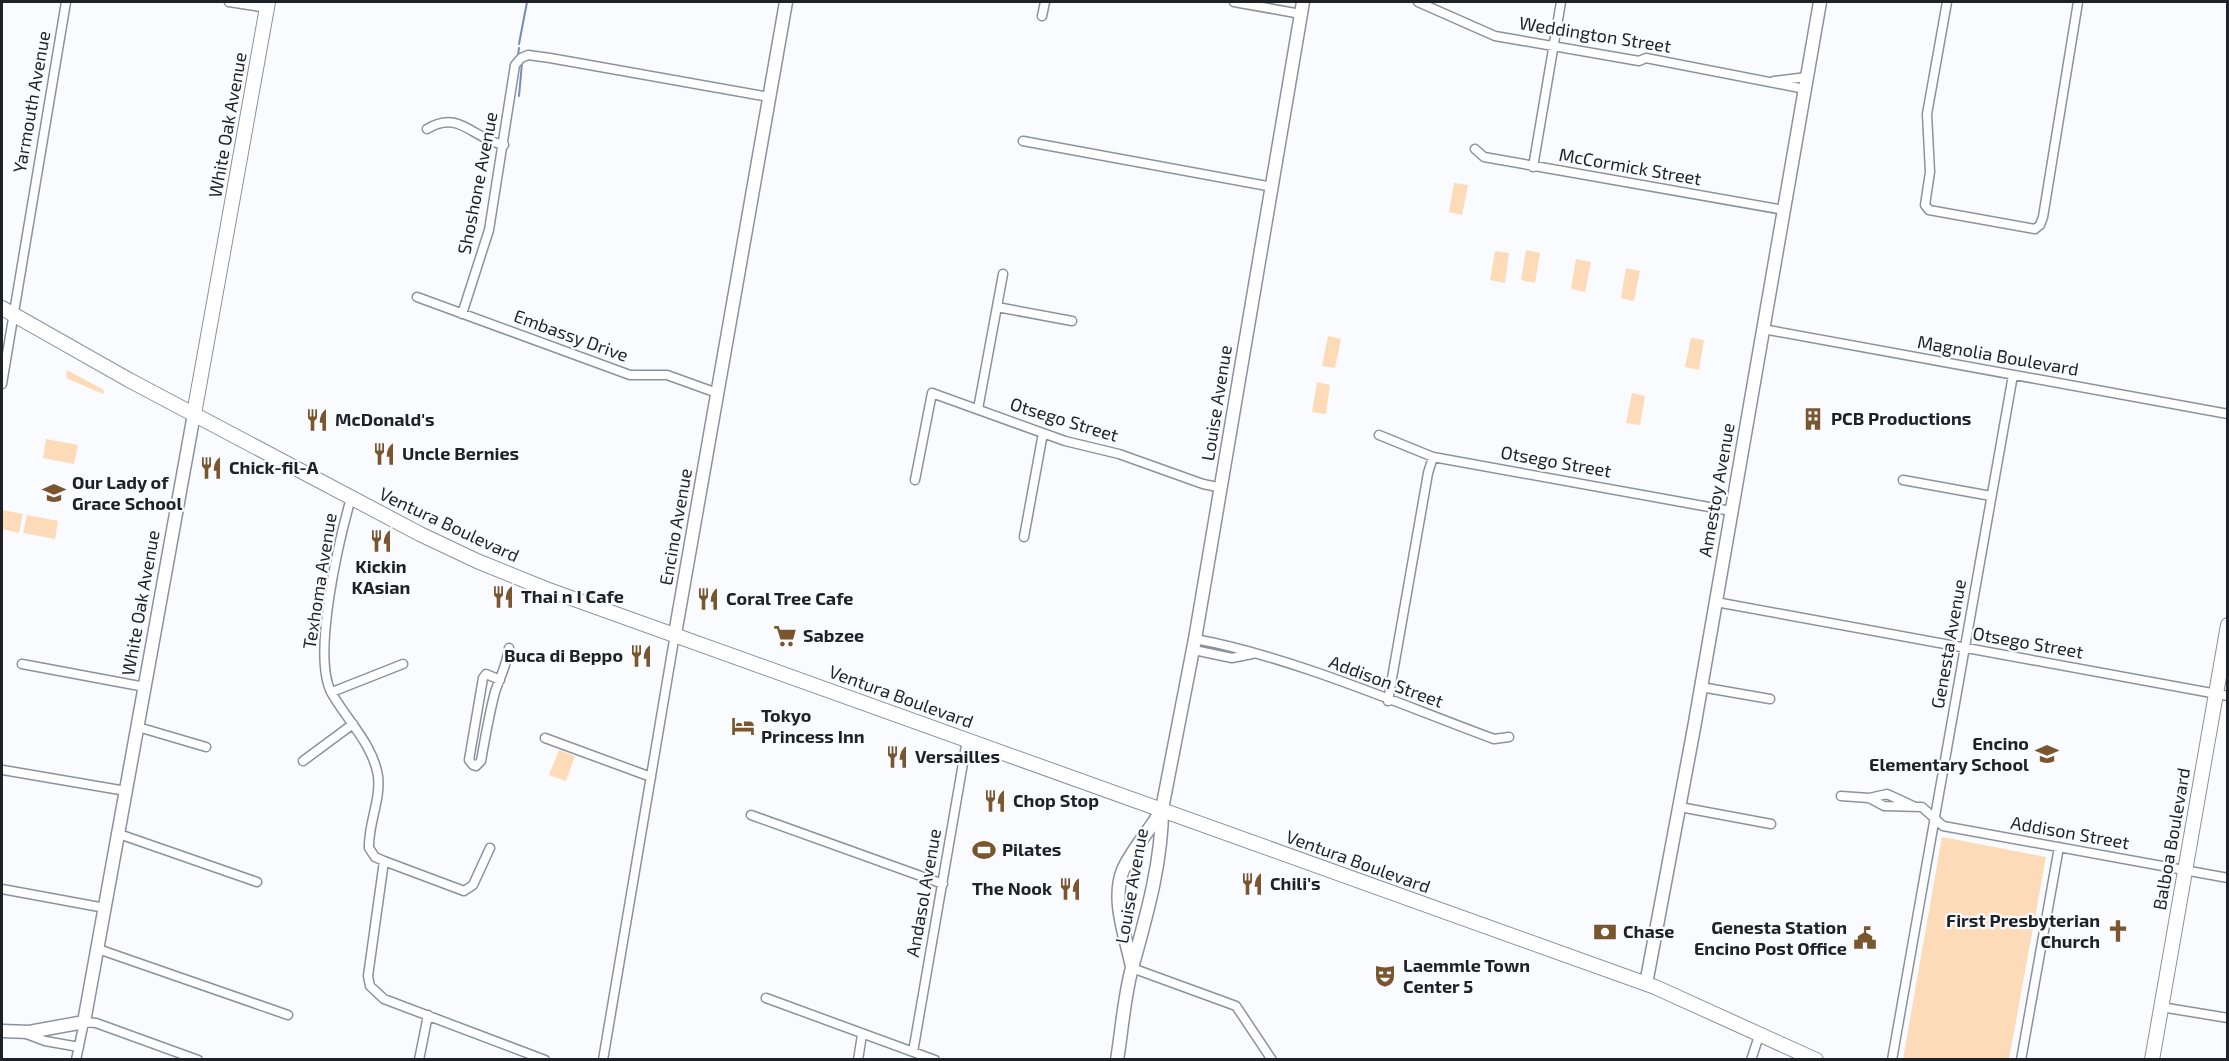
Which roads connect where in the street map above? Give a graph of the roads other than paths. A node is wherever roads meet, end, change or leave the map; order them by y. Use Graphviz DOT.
graph roads {
  1 [pos="66,2"];
  2 [pos="229,2"];
  3 [pos="786,2"];
  4 [pos="1045,2"];
  5 [pos="1234,2"];
  6 [pos="1418,2"];
  7 [pos="1561,2"];
  8 [pos="1820,2"];
  9 [pos="1947,2"];
  10 [pos="2079,2"];
  11 [pos="268,5"];
  12 [pos="1302,8"];
  13 [pos="1042,16"];
  14 [pos="1554,46"];
  15 [pos="1806,83"];
  16 [pos="769,97"];
  17 [pos="427,129"];
  18 [pos="1023,141"];
  19 [pos="504,145"];
  20 [pos="1475,149"];
  21 [pos="1533,166"];
  22 [pos="1273,187"];
  23 [pos="1784,210"];
  24 [pos="1003,274"];
  25 [pos="417,297"];
  26 [pos="997,307"];
  27 [pos="6,311"];
  28 [pos="462,314"];
  29 [pos="1072,321"];
  30 [pos="1763,330"];
  31 [pos="2013,375"];
  32 [pos="2,384"];
  33 [pos="717,393"];
  34 [pos="978,409"];
  35 [pos="194,414"];
  36 [pos="2228,414"];
  37 [pos="1043,434"];
  38 [pos="1379,435"];
  39 [pos="1433,457"];
  40 [pos="915,480"];
  41 [pos="1903,480"];
  42 [pos="1222,488"];
  43 [pos="1991,496"];
  44 [pos="351,498"];
  45 [pos="1731,510"];
  46 [pos="1024,537"];
  47 [pos="1716,602"];
  48 [pos="2228,624"];
  49 [pos="675,634"];
  50 [pos="1195,645"];
  51 [pos="509,648"];
  52 [pos="1964,648"];
  53 [pos="22,664"];
  54 [pos="403,664"];
  55 [pos="500,680"];
  56 [pos="145,687"];
  57 [pos="1701,687"];
  58 [pos="332,692"];
  59 [pos="2222,695"];
  60 [pos="1770,699"];
  61 [pos="1388,700"];
  62 [pos="476,719"];
  63 [pos="488,721"];
  64 [pos="353,724"];
  65 [pos="138,727"];
  66 [pos="1509,737"];
  67 [pos="545,738"];
  68 [pos="967,740"];
  69 [pos="206,747"];
  70 [pos="303,761"];
  71 [pos="3,770"];
  72 [pos="651,777"];
  73 [pos="126,791"];
  74 [pos="1840,796"];
  75 [pos="1680,807"];
  76 [pos="1162,809"];
  77 [pos="752,815"];
  78 [pos="1935,818"];
  79 [pos="1771,824"];
  80 [pos="119,834"];
  81 [pos="2059,847"];
  82 [pos="490,848"];
  83 [pos="384,861"];
  84 [pos="2184,870"];
  85 [pos="2228,878"];
  86 [pos="256,882"];
  87 [pos="943,884"];
  88 [pos="2,889"];
  89 [pos="105,908"];
  90 [pos="98,949"];
  91 [pos="1132,968"];
  92 [pos="1646,984"];
  93 [pos="766,998"];
  94 [pos="2161,1007"];
  95 [pos="288,1015"];
  96 [pos="428,1015"];
  97 [pos="2228,1018"];
  98 [pos="84,1022"];
  99 [pos="2,1031"];
  100 [pos="23,1032"];
  101 [pos="1760,1033"];
  102 [pos="862,1035"];
  103 [pos="79,1047"];
  104 [pos="913,1052"];
  105 [pos="76,1059"];
  106 [pos="198,1059"];
  107 [pos="419,1059"];
  108 [pos="545,1059"];
  109 [pos="603,1059"];
  110 [pos="858,1059"];
  111 [pos="935,1059"];
  112 [pos="1117,1059"];
  113 [pos="1272,1059"];
  114 [pos="1750,1059"];
  115 [pos="1816,1059"];
  116 [pos="1892,1059"];
  117 [pos="2021,1059"];
  118 [pos="2152,1059"];
  1 -- 27 [label="street, Yarmouth Avenue"];
  2 -- 11 [label="street"];
  3 -- 16 [label="street, Encino Avenue"];
  4 -- 13 [label="street"];
  5 -- 12 [label="street"];
  6 -- 14 [label="street, Weddington Street"];
  7 -- 14 [label="street"];
  8 -- 15 [label="street, Amestoy Avenue"];
  9 -- 10 [label="street"];
  11 -- 35 [label="main road, White Oak Avenue"];
  12 -- 22 [label="street, Louise Avenue"];
  14 -- 15 [label="street, Weddington Street"];
  14 -- 21 [label="street"];
  15 -- 23 [label="street, Amestoy Avenue"];
  16 -- 19 [label="street, Shoshone Avenue"];
  16 -- 33 [label="street, Encino Avenue"];
  17 -- 19 [label="street"];
  18 -- 22 [label="street"];
  19 -- 28 [label="street, Shoshone Avenue"];
  20 -- 21 [label="street, McCormick Street"];
  21 -- 23 [label="street, McCormick Street"];
  22 -- 42 [label="street, Louise Avenue"];
  23 -- 30 [label="street, Amestoy Avenue"];
  24 -- 26 [label="street"];
  25 -- 28 [label="street, Embassy Drive"];
  26 -- 29 [label="street"];
  26 -- 34 [label="street"];
  27 -- 32 [label="street, Yarmouth Avenue"];
  27 -- 35 [label="main road, Ventura Boulevard"];
  28 -- 33 [label="street, Embassy Drive"];
  30 -- 31 [label="street, Magnolia Boulevard"];
  30 -- 45 [label="street, Amestoy Avenue"];
  31 -- 36 [label="street, Magnolia Boulevard"];
  31 -- 43 [label="street, Genesta Avenue"];
  33 -- 49 [label="street, Encino Avenue"];
  34 -- 37 [label="street, Otsego Street"];
  34 -- 40 [label="street, Otsego Street"];
  35 -- 44 [label="main road, Ventura Boulevard"];
  35 -- 56 [label="street, White Oak Avenue"];
  37 -- 42 [label="street, Otsego Street"];
  37 -- 46 [label="street"];
  38 -- 39 [label="street, Otsego Street"];
  39 -- 45 [label="street, Otsego Street"];
  39 -- 61 [label="street"];
  41 -- 43 [label="street"];
  42 -- 50 [label="street, Louise Avenue"];
  43 -- 52 [label="street, Genesta Avenue"];
  44 -- 49 [label="main road, Ventura Boulevard"];
  44 -- 58 [label="street, Texhoma Avenue"];
  45 -- 47 [label="street, Amestoy Avenue"];
  47 -- 52 [label="street, Otsego Street"];
  47 -- 57 [label="street, Amestoy Avenue"];
  48 -- 59 [label="main road, Balboa Boulevard"];
  49 -- 68 [label="main road, Ventura Boulevard"];
  49 -- 72 [label="street, Encino Avenue"];
  50 -- 61 [label="street, Addison Street"];
  50 -- 76 [label="street, Louise Avenue"];
  51 -- 55 [label="street"];
  52 -- 59 [label="street, Otsego Street"];
  52 -- 78 [label="street, Genesta Avenue"];
  53 -- 56 [label="street"];
  54 -- 58 [label="street"];
  55 -- 62 [label="street"];
  55 -- 63 [label="street"];
  56 -- 65 [label="street, White Oak Avenue"];
  57 -- 60 [label="street"];
  57 -- 75 [label="street, Amestoy Avenue"];
  58 -- 64 [label="street, Texhoma Avenue"];
  59 -- 84 [label="main road, Balboa Boulevard"];
  61 -- 66 [label="street, Addison Street"];
  62 -- 63 [label="street"];
  62 -- 63 [label="street"];
  64 -- 70 [label="street"];
  64 -- 83 [label="street, Texhoma Avenue"];
  65 -- 69 [label="street"];
  65 -- 73 [label="street, White Oak Avenue"];
  67 -- 72 [label="street"];
  68 -- 76 [label="main road, Ventura Boulevard"];
  68 -- 87 [label="street, Andasol Avenue"];
  71 -- 73 [label="street"];
  72 -- 109 [label="street, Encino Avenue"];
  73 -- 80 [label="street, White Oak Avenue"];
  74 -- 78 [label="street, Addison Street"];
  75 -- 79 [label="street"];
  75 -- 92 [label="street, Amestoy Avenue"];
  76 -- 91 [label="street, Louise Avenue"];
  76 -- 91 [label="street, Louise Avenue"];
  76 -- 92 [label="main road, Ventura Boulevard"];
  77 -- 87 [label="street"];
  78 -- 81 [label="street, Addison Street"];
  78 -- 116 [label="street, Genesta Avenue"];
  80 -- 86 [label="street"];
  80 -- 89 [label="street, White Oak Avenue"];
  81 -- 84 [label="street, Addison Street"];
  81 -- 117 [label="street"];
  82 -- 83 [label="street"];
  83 -- 96 [label="street"];
  84 -- 85 [label="street, Addison Street"];
  84 -- 94 [label="main road, Balboa Boulevard"];
  87 -- 104 [label="street, Andasol Avenue"];
  88 -- 89 [label="street"];
  89 -- 90 [label="street, White Oak Avenue"];
  90 -- 95 [label="street"];
  90 -- 98 [label="street, White Oak Avenue"];
  91 -- 112 [label="street, Louise Avenue"];
  91 -- 113 [label="street"];
  92 -- 101 [label="main road, Ventura Boulevard"];
  93 -- 102 [label="street"];
  94 -- 97 [label="street"];
  94 -- 118 [label="main road, Balboa Boulevard"];
  96 -- 107 [label="street"];
  96 -- 108 [label="street"];
  98 -- 100 [label="street"];
  98 -- 103 [label="street"];
  98 -- 106 [label="street"];
  99 -- 100 [label="street"];
  100 -- 103 [label="street"];
  101 -- 114 [label="street"];
  101 -- 115 [label="main road, Ventura Boulevard"];
  102 -- 104 [label="street"];
  102 -- 110 [label="street"];
  103 -- 105 [label="street"];
  104 -- 111 [label="street"];
}
